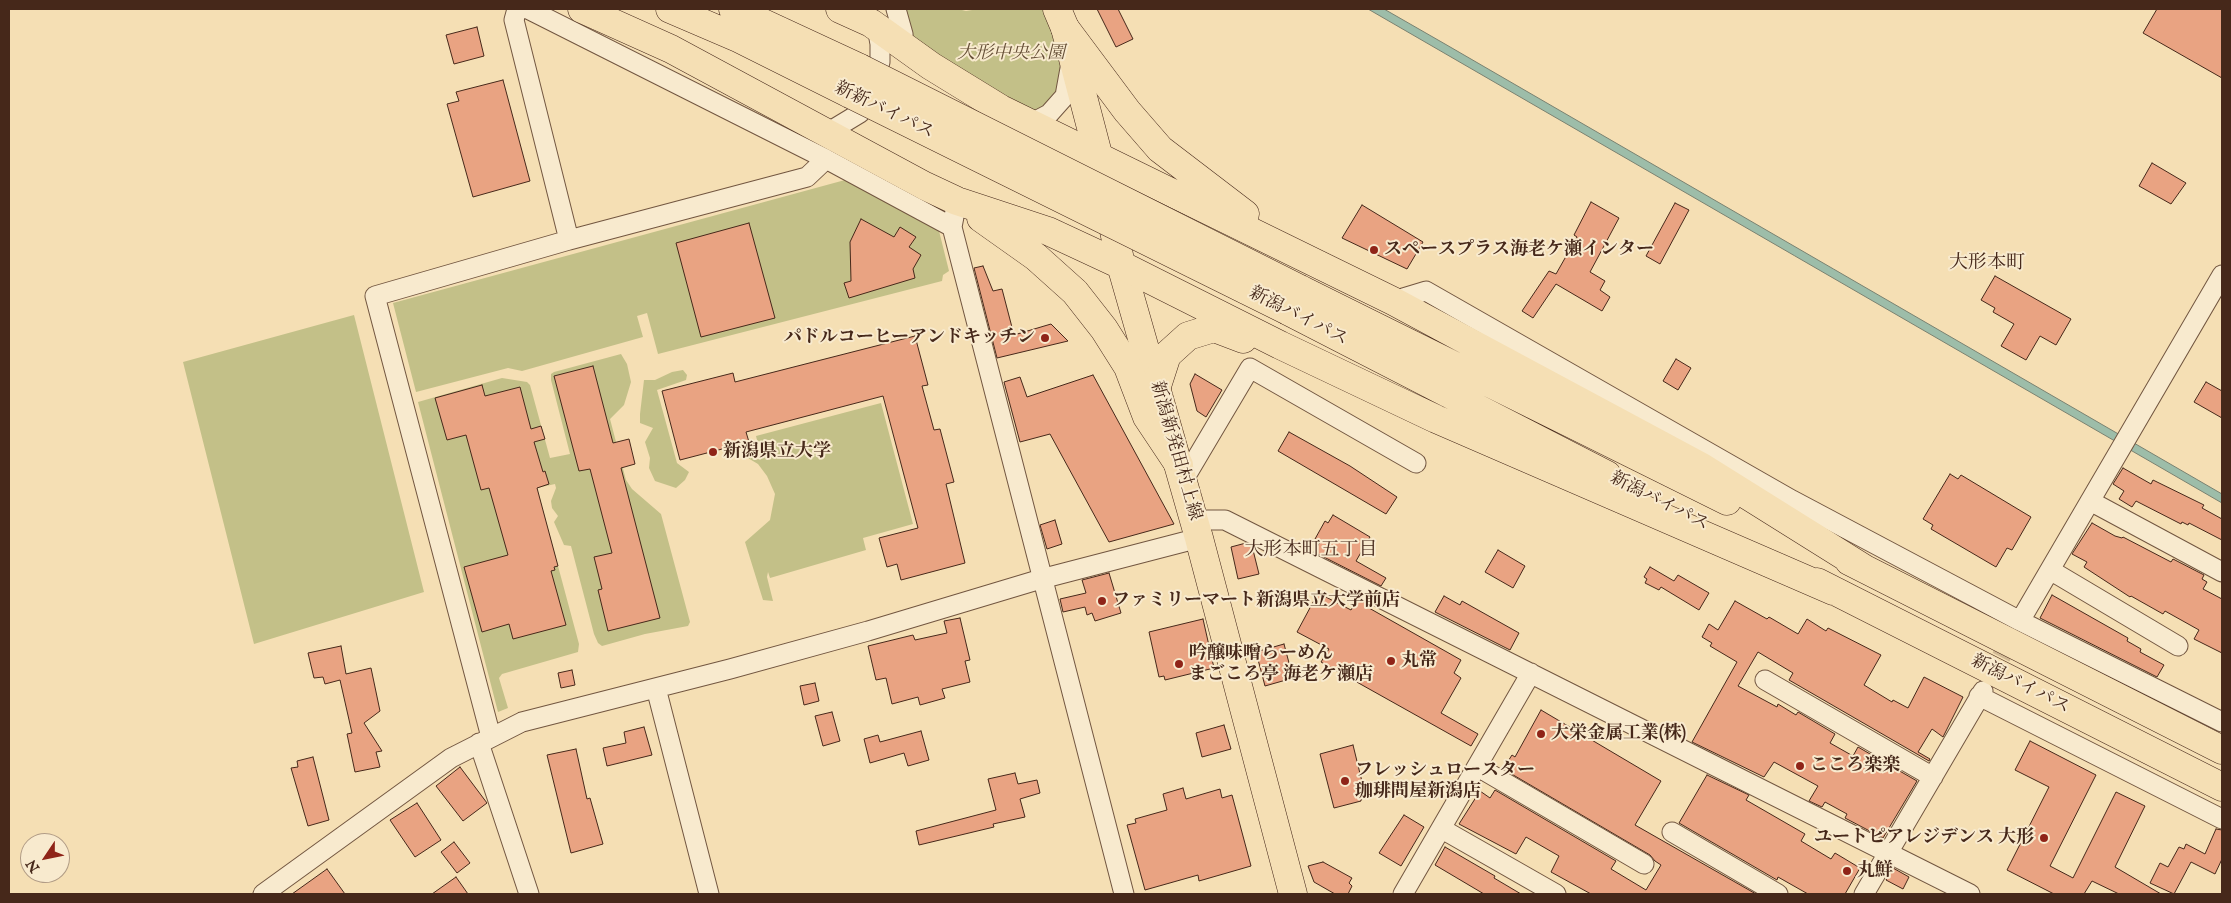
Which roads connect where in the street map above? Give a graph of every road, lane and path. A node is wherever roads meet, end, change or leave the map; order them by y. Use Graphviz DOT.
graph roads {
  1 [pos="517,9"];
  2 [pos="528,9"];
  3 [pos="582,9"];
  4 [pos="670,9"];
  5 [pos="733,9"];
  6 [pos="840,9"];
  7 [pos="1061,18"];
  8 [pos="890,25"];
  9 [pos="1072,55"];
  10 [pos="1030,124"];
  11 [pos="826,146"];
  12 [pos="1099,158"];
  13 [pos="1099,188"];
  14 [pos="955,214"];
  15 [pos="1096,215"];
  16 [pos="569,240"];
  17 [pos="1300,254"];
  18 [pos="1121,264"];
  19 [pos="2222,275"];
  20 [pos="1294,300"];
  21 [pos="1393,301"];
  22 [pos="1157,386"];
  23 [pos="1399,402"];
  24 [pos="1416,463"];
  25 [pos="1181,473"];
  26 [pos="2090,501"];
  27 [pos="1197,529"];
  28 [pos="1865,569"];
  29 [pos="2050,570"];
  30 [pos="2222,572"];
  31 [pos="1042,579"];
  32 [pos="1833,590"];
  33 [pos="2020,621"];
  34 [pos="2178,646"];
  35 [pos="1531,673"];
  36 [pos="1765,680"];
  37 [pos="656,688"];
  38 [pos="2222,722"];
  39 [pos="485,740"];
  40 [pos="2222,750"];
  41 [pos="1478,767"];
  42 [pos="1932,777"];
  43 [pos="2222,788"];
  44 [pos="2222,819"];
  45 [pos="1442,828"];
  46 [pos="1672,832"];
  47 [pos="1888,853"];
  48 [pos="1644,864"];
  49 [pos="263,894"];
  50 [pos="529,894"];
  51 [pos="709,894"];
  52 [pos="1124,894"];
  53 [pos="1292,894"];
  54 [pos="1403,894"];
  55 [pos="1556,894"];
  56 [pos="1778,894"];
  57 [pos="1864,894"];
  58 [pos="1970,894"];
  1 -- 16 [label="street"];
  2 -- 11 [label="street"];
  3 -- 11 [label="main road"];
  4 -- 15 [label="main road, 新新バイパス, bridge"];
  5 -- 13 [label="main road, 新新バイパス, bridge"];
  6 -- 8 [label="main road"];
  7 -- 9 [label="main road, 新潟新発田村上線"];
  7 -- 17 [label="main road"];
  8 -- 10 [label="main road"];
  8 -- 11 [label="street"];
  9 -- 10 [label="street"];
  9 -- 12 [label="main road, 新潟新発田村上線"];
  10 -- 12 [label="main road"];
  11 -- 14 [label="main road"];
  11 -- 16 [label="street"];
  12 -- 17 [label="main road"];
  12 -- 18 [label="main road, 新潟新発田村上線"];
  13 -- 20 [label="main road, 新潟バイパス, bridge"];
  14 -- 18 [label="main road"];
  14 -- 25 [label="main road"];
  14 -- 31 [label="street"];
  15 -- 20 [label="main road, 新潟バイパス, bridge"];
  16 -- 39 [label="street"];
  17 -- 21 [label="main road"];
  18 -- 22 [label="main road, 新潟新発田村上線"];
  18 -- 23 [label="main road"];
  19 -- 26 [label="street"];
  20 -- 28 [label="main road, 新潟バイパス"];
  20 -- 32 [label="main road, 新潟バイパス"];
  21 -- 28 [label="main road"];
  21 -- 33 [label="street"];
  22 -- 23 [label="main road"];
  22 -- 25 [label="main road, 新潟新発田村上線"];
  23 -- 32 [label="main road"];
  24 -- 25 [label="street"];
  25 -- 27 [label="main road, 新潟新発田村上線"];
  26 -- 29 [label="street"];
  26 -- 30 [label="street"];
  27 -- 31 [label="street"];
  27 -- 35 [label="street"];
  27 -- 53 [label="main road, 新潟新発田村上線"];
  28 -- 40 [label="main road, 新潟バイパス"];
  29 -- 33 [label="street"];
  29 -- 34 [label="street"];
  31 -- 37 [label="street"];
  31 -- 52 [label="street"];
  32 -- 43 [label="main road, 新潟バイパス"];
  33 -- 38 [label="street"];
  35 -- 41 [label="street"];
  35 -- 47 [label="street"];
  36 -- 42 [label="street"];
  37 -- 39 [label="street"];
  37 -- 51 [label="street"];
  39 -- 49 [label="street"];
  39 -- 50 [label="street"];
  41 -- 45 [label="street"];
  41 -- 48 [label="street"];
  42 -- 44 [label="street"];
  42 -- 47 [label="street"];
  45 -- 54 [label="street"];
  45 -- 55 [label="street"];
  46 -- 56 [label="street"];
  47 -- 57 [label="street"];
  47 -- 58 [label="street"];
}
